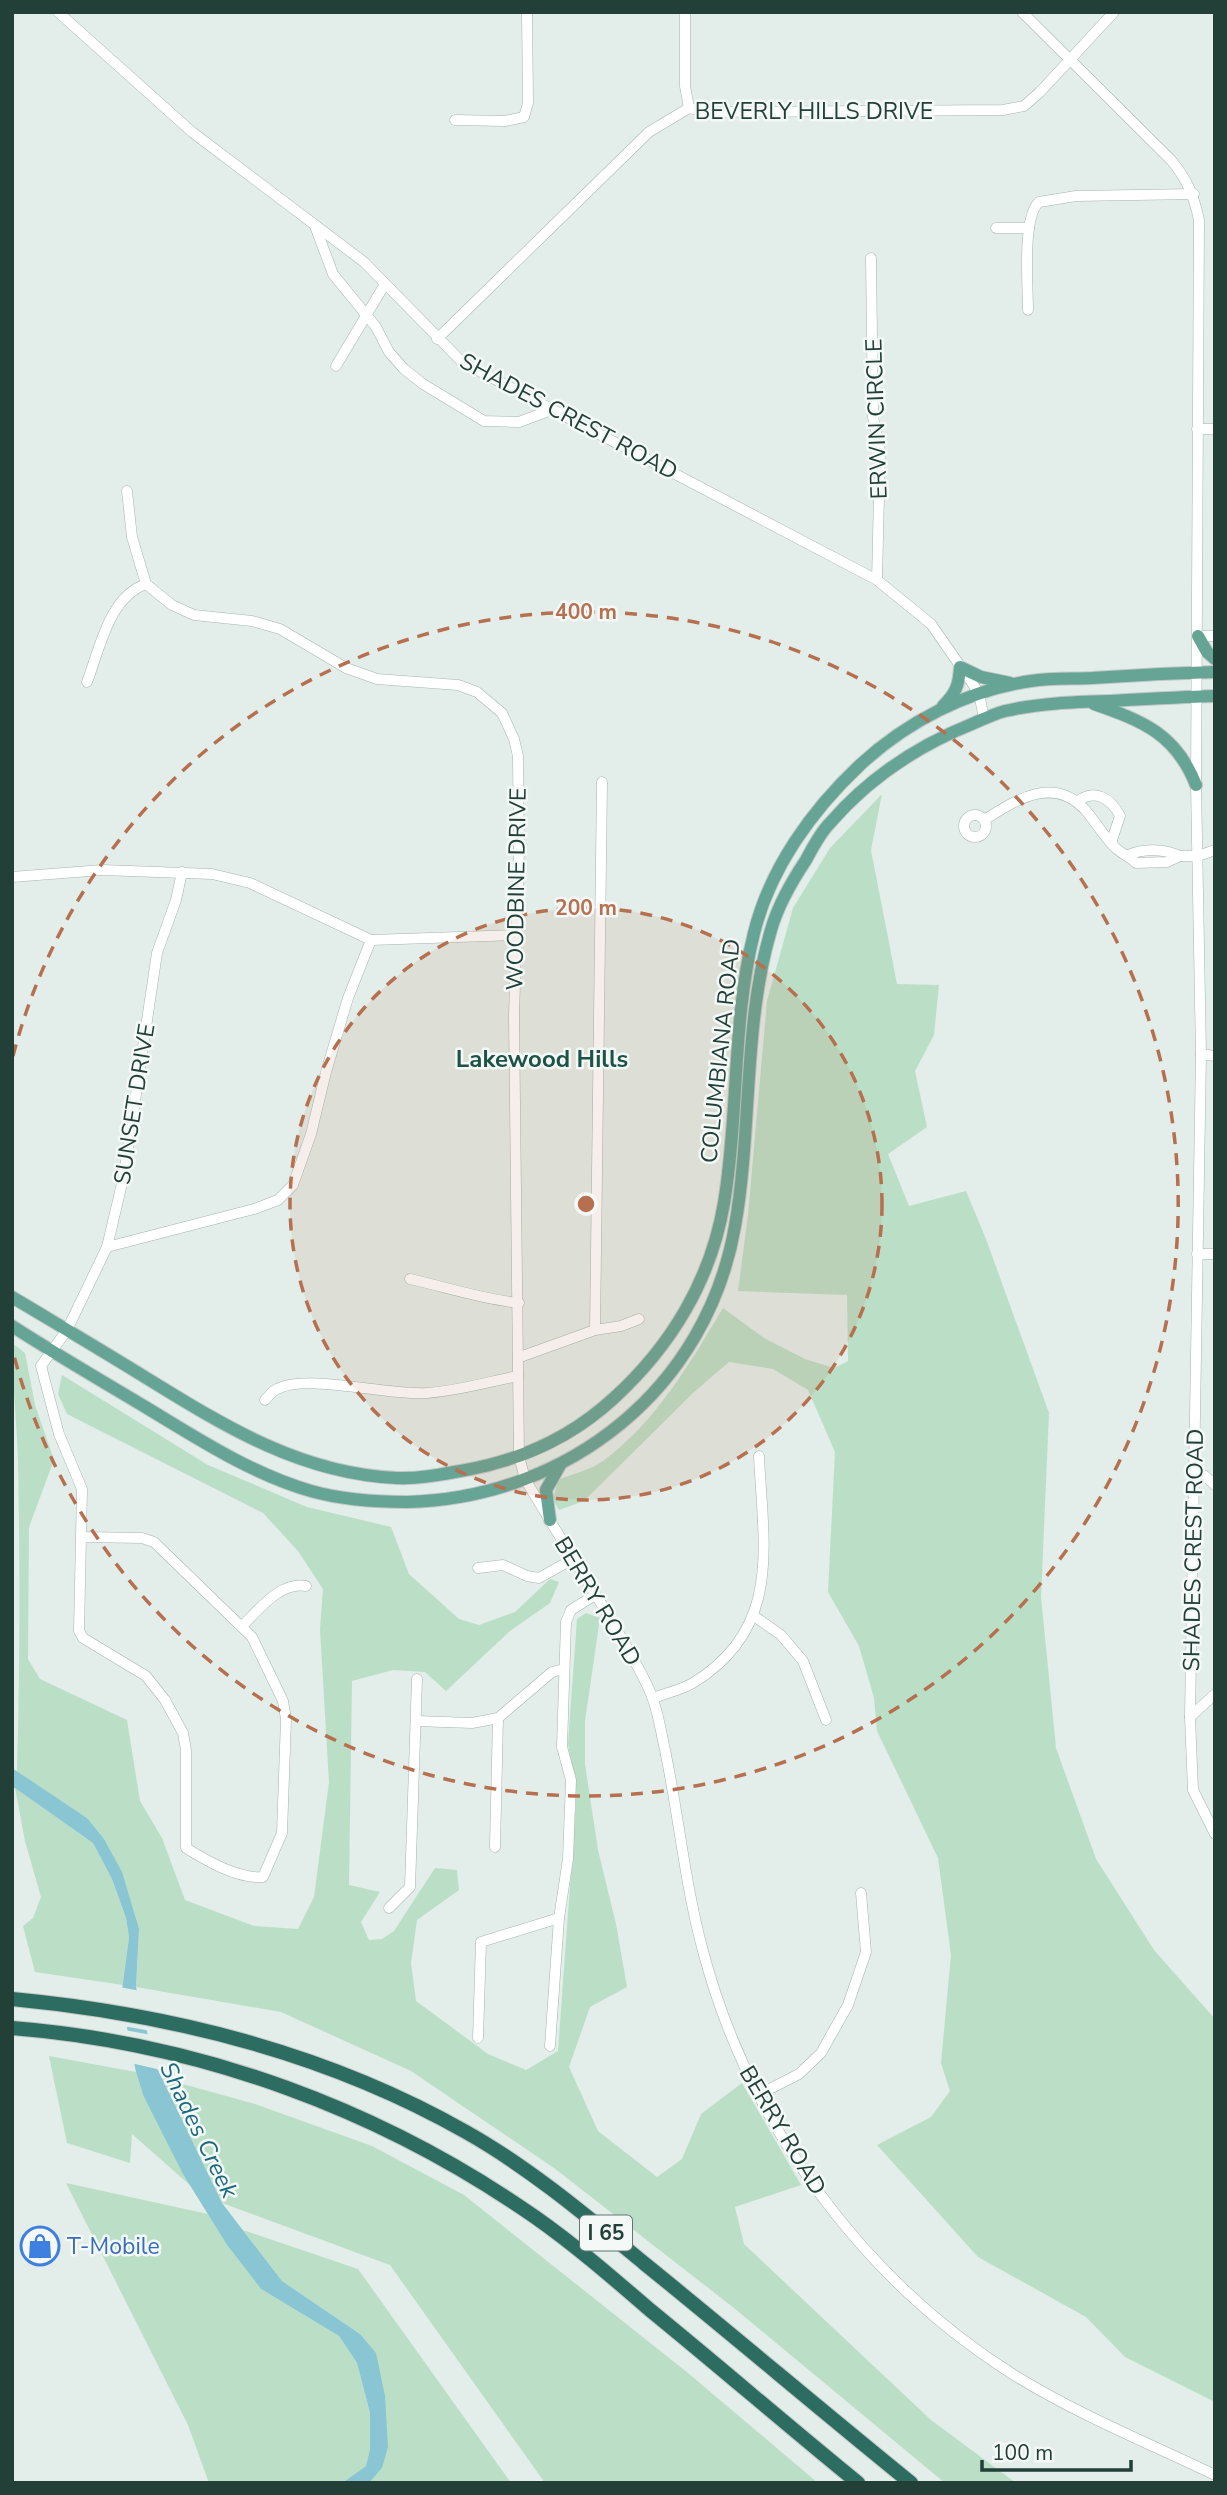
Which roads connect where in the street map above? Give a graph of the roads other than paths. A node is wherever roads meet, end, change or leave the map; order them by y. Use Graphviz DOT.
graph roads {
  1 [pos="58,12"];
  2 [pos="527,12"];
  3 [pos="685,12"];
  4 [pos="1022,12"];
  5 [pos="1114,12"];
  6 [pos="1069,59"];
  7 [pos="690,108"];
  8 [pos="455,120"];
  9 [pos="1194,194"];
  10 [pos="315,225"];
  11 [pos="996,228"];
  12 [pos="1029,228"];
  13 [pos="871,258"];
  14 [pos="385,284"];
  15 [pos="1028,310"];
  16 [pos="366,315"];
  17 [pos="437,339"];
  18 [pos="336,366"];
  19 [pos="551,410"];
  20 [pos="1197,429"];
  21 [pos="1215,429"];
  22 [pos="127,491"];
  23 [pos="877,580"];
  24 [pos="146,584"];
  25 [pos="1198,636"];
  26 [pos="1215,636"];
  27 [pos="1215,659"];
  28 [pos="960,667"];
  29 [pos="1215,672"];
  30 [pos="1196,673"];
  31 [pos="87,682"];
  32 [pos="1017,684"];
  33 [pos="979,693"];
  34 [pos="1196,696"];
  35 [pos="1215,696"];
  36 [pos="1087,701"];
  37 [pos="939,709"];
  38 [pos="984,719"];
  39 [pos="602,782"];
  40 [pos="1196,785"];
  41 [pos="1077,802"];
  42 [pos="984,820"];
  43 [pos="1111,842"];
  44 [pos="1215,850"];
  45 [pos="1198,856"];
  46 [pos="183,872"];
  47 [pos="12,877"];
  48 [pos="516,936"];
  49 [pos="371,940"];
  50 [pos="1201,1054"];
  51 [pos="1215,1056"];
  52 [pos="724,1201"];
  53 [pos="738,1202"];
  54 [pos="107,1247"];
  55 [pos="1197,1254"];
  56 [pos="1215,1254"];
  57 [pos="410,1279"];
  58 [pos="12,1297"];
  59 [pos="519,1303"];
  60 [pos="639,1320"];
  61 [pos="12,1326"];
  62 [pos="67,1330"];
  63 [pos="595,1330"];
  64 [pos="52,1351"];
  65 [pos="520,1357"];
  66 [pos="518,1376"];
  67 [pos="265,1400"];
  68 [pos="519,1456"];
  69 [pos="759,1456"];
  70 [pos="560,1464"];
  71 [pos="1194,1472"];
  72 [pos="525,1479"];
  73 [pos="1215,1485"];
  74 [pos="550,1520"];
  75 [pos="83,1537"];
  76 [pos="573,1559"];
  77 [pos="478,1568"];
  78 [pos="306,1586"];
  79 [pos="595,1595"];
  80 [pos="754,1616"];
  81 [pos="242,1626"];
  82 [pos="564,1669"];
  83 [pos="417,1679"];
  84 [pos="1215,1694"];
  85 [pos="653,1698"];
  86 [pos="1189,1717"];
  87 [pos="498,1718"];
  88 [pos="826,1720"];
  89 [pos="416,1721"];
  90 [pos="1215,1834"];
  91 [pos="495,1847"];
  92 [pos="861,1893"];
  93 [pos="389,1908"];
  94 [pos="559,1918"];
  95 [pos="12,1992"];
  96 [pos="12,2000"];
  97 [pos="35,2002"];
  98 [pos="17,2029"];
  99 [pos="478,2038"];
  100 [pos="550,2046"];
  101 [pos="758,2095"];
  102 [pos="1215,2475"];
  103 [pos="858,2483"];
  104 [pos="911,2483"];
  1 -- 10 [label="street, SHADES CREST ROAD"];
  2 -- 8 [label="street"];
  3 -- 7 [label="street"];
  4 -- 6 [label="street"];
  5 -- 6 [label="street, BEVERLY HILLS DRIVE"];
  6 -- 7 [label="street, BEVERLY HILLS DRIVE"];
  6 -- 9 [label="street"];
  7 -- 17 [label="street, BEVERLY HILLS DRIVE"];
  9 -- 12 [label="street"];
  9 -- 20 [label="street, SHADES CREST ROAD"];
  10 -- 14 [label="street, SHADES CREST ROAD"];
  10 -- 16 [label="street"];
  11 -- 12 [label="street"];
  12 -- 15 [label="street"];
  13 -- 23 [label="street, ERWIN CIRCLE"];
  14 -- 16 [label="street"];
  14 -- 17 [label="street, SHADES CREST ROAD"];
  16 -- 18 [label="street"];
  16 -- 19 [label="street"];
  17 -- 19 [label="street, SHADES CREST ROAD"];
  19 -- 23 [label="street, SHADES CREST ROAD"];
  20 -- 21 [label="street"];
  20 -- 25 [label="street, SHADES CREST ROAD"];
  22 -- 24 [label="street"];
  23 -- 28 [label="street, SHADES CREST ROAD"];
  24 -- 31 [label="street"];
  24 -- 48 [label="street, WOODBINE DRIVE"];
  25 -- 26 [label="street"];
  25 -- 27 [label="main road"];
  25 -- 30 [label="street, SHADES CREST ROAD"];
  28 -- 32 [label="main road"];
  28 -- 33 [label="street, SHADES CREST ROAD"];
  28 -- 37 [label="main road"];
  29 -- 30 [label="main road, COLUMBIANA ROAD"];
  30 -- 32 [label="main road, COLUMBIANA ROAD"];
  30 -- 34 [label="street, SHADES CREST ROAD"];
  32 -- 33 [label="main road, COLUMBIANA ROAD"];
  33 -- 37 [label="main road, COLUMBIANA ROAD"];
  33 -- 38 [label="street, SHADES CREST ROAD"];
  34 -- 35 [label="main road, COLUMBIANA ROAD"];
  34 -- 36 [label="main road, COLUMBIANA ROAD"];
  34 -- 40 [label="street, SHADES CREST ROAD"];
  36 -- 38 [label="main road, COLUMBIANA ROAD"];
  36 -- 40 [label="main road"];
  37 -- 52 [label="main road, COLUMBIANA ROAD"];
  38 -- 53 [label="main road, COLUMBIANA ROAD"];
  39 -- 63 [label="street"];
  40 -- 45 [label="street, SHADES CREST ROAD"];
  41 -- 42 [label="street"];
  41 -- 43 [label="street"];
  41 -- 43 [label="street"];
  43 -- 45 [label="street"];
  44 -- 45 [label="street"];
  45 -- 50 [label="street, SHADES CREST ROAD"];
  46 -- 47 [label="street"];
  46 -- 49 [label="street"];
  46 -- 54 [label="street, SUNSET DRIVE"];
  48 -- 49 [label="street"];
  48 -- 59 [label="street, WOODBINE DRIVE"];
  49 -- 54 [label="street"];
  50 -- 51 [label="street"];
  50 -- 55 [label="street, SHADES CREST ROAD"];
  52 -- 53 [label="main road"];
  52 -- 68 [label="main road, COLUMBIANA ROAD"];
  53 -- 70 [label="main road, COLUMBIANA ROAD"];
  54 -- 62 [label="street, SUNSET DRIVE"];
  55 -- 56 [label="street"];
  55 -- 71 [label="street, SHADES CREST ROAD"];
  57 -- 59 [label="street"];
  58 -- 62 [label="main road, COLUMBIANA ROAD"];
  59 -- 65 [label="street, WOODBINE DRIVE"];
  60 -- 63 [label="street"];
  61 -- 64 [label="main road, COLUMBIANA ROAD"];
  62 -- 64 [label="street, SUNSET DRIVE"];
  62 -- 68 [label="main road, COLUMBIANA ROAD"];
  63 -- 65 [label="street"];
  64 -- 72 [label="main road, COLUMBIANA ROAD"];
  64 -- 75 [label="street"];
  65 -- 66 [label="street, WOODBINE DRIVE"];
  66 -- 67 [label="street"];
  66 -- 68 [label="street, WOODBINE DRIVE"];
  68 -- 72 [label="street, BERRY ROAD"];
  69 -- 80 [label="street"];
  70 -- 72 [label="main road, COLUMBIANA ROAD"];
  70 -- 74 [label="main road"];
  71 -- 73 [label="street"];
  71 -- 86 [label="street, SHADES CREST ROAD"];
  72 -- 74 [label="street, BERRY ROAD"];
  74 -- 76 [label="street, BERRY ROAD"];
  75 -- 81 [label="street"];
  75 -- 81 [label="street"];
  76 -- 77 [label="street"];
  76 -- 79 [label="street, BERRY ROAD"];
  78 -- 81 [label="street"];
  79 -- 82 [label="street"];
  79 -- 85 [label="street, BERRY ROAD"];
  80 -- 85 [label="street"];
  80 -- 88 [label="street"];
  82 -- 87 [label="street"];
  82 -- 94 [label="street"];
  83 -- 89 [label="street"];
  84 -- 86 [label="street"];
  85 -- 101 [label="street, BERRY ROAD"];
  86 -- 90 [label="street, SHADES CREST ROAD"];
  87 -- 89 [label="street"];
  87 -- 91 [label="street"];
  89 -- 93 [label="street"];
  92 -- 101 [label="street"];
  94 -- 99 [label="street"];
  94 -- 100 [label="street"];
  95 -- 97 [label="highway"];
  96 -- 97 [label="highway, I 65"];
  97 -- 104 [label="highway, I 65"];
  98 -- 103 [label="highway, I 65"];
  101 -- 102 [label="street, BERRY ROAD"];
}
